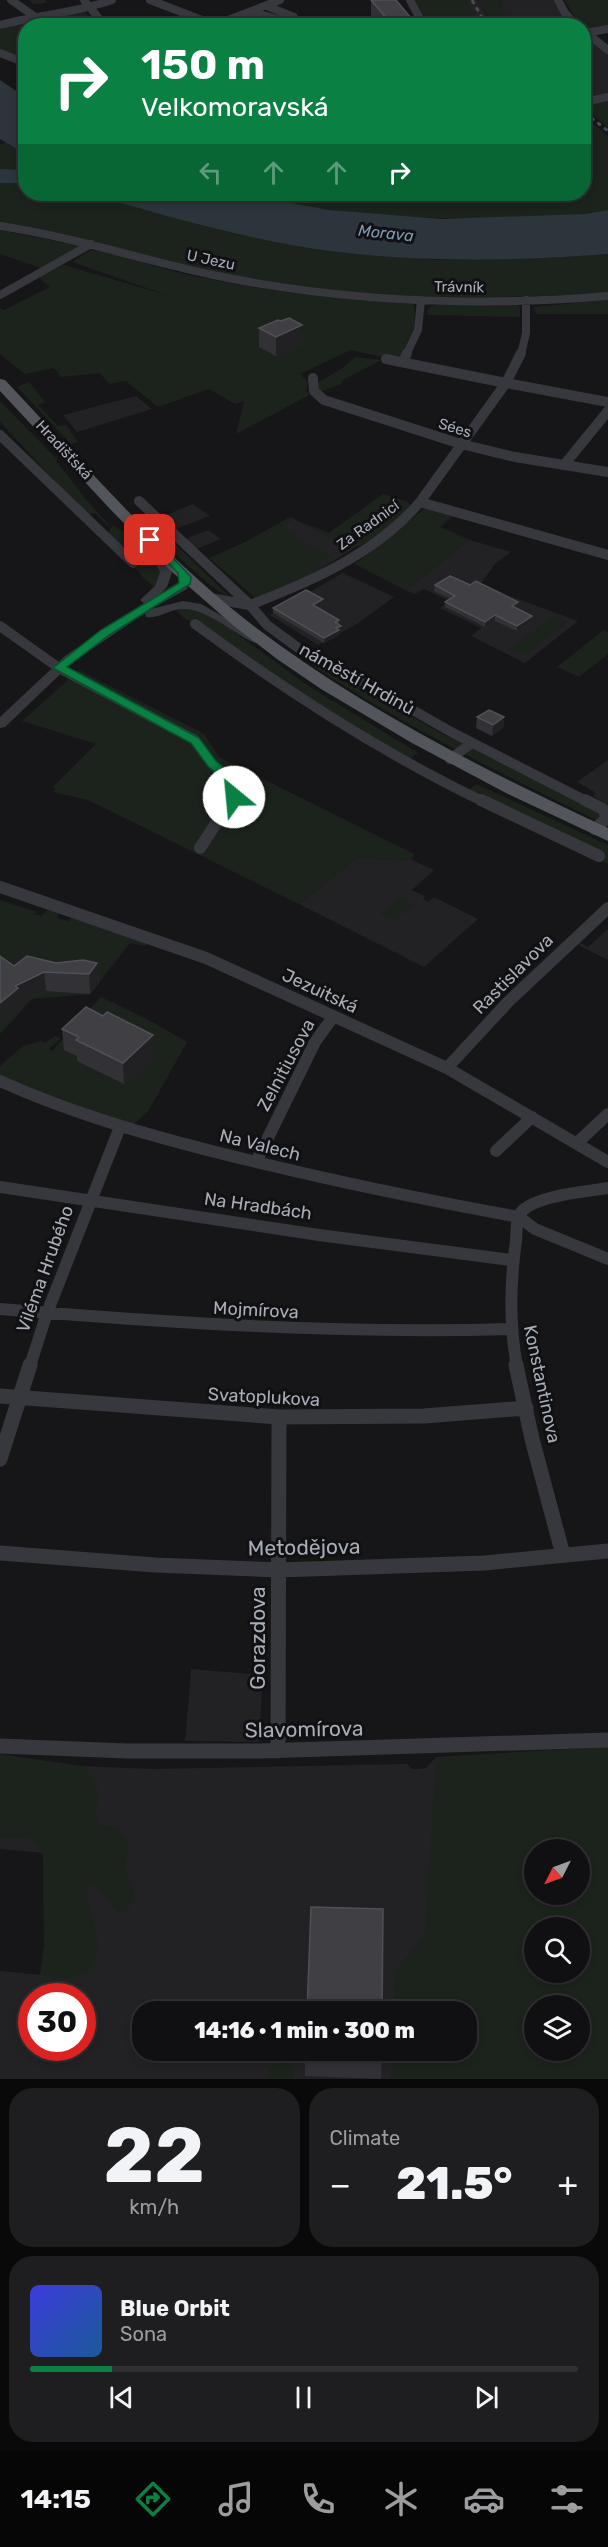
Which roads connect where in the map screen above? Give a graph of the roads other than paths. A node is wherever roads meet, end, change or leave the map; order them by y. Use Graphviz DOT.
graph roads {
  1 [pos="11,0"];
  2 [pos="84,0"];
  3 [pos="112,0"];
  4 [pos="150,0"];
  5 [pos="280,0"];
  6 [pos="410,0"];
  7 [pos="558,0"];
  8 [pos="267,6"];
  9 [pos="90,8"];
  10 [pos="252,12"];
  11 [pos="34,16"];
  12 [pos="27,18"];
  13 [pos="98,18"];
  14 [pos="197,18"];
  15 [pos="235,18"];
  16 [pos="274,18"];
  17 [pos="290,18"];
  18 [pos="420,18"];
  19 [pos="570,18"];
  20 [pos="18,21"];
  21 [pos="0,26"];
  22 [pos="608,29"];
  23 [pos="591,31"];
  24 [pos="591,37"];
  25 [pos="608,50"];
  26 [pos="0,53"];
  27 [pos="18,60"];
  28 [pos="608,97"];
  29 [pos="591,101"];
  30 [pos="0,226"];
  31 [pos="91,244"];
  32 [pos="0,295"];
  33 [pos="608,296"];
  34 [pos="421,300"];
  35 [pos="526,300"];
  36 [pos="386,359"];
  37 [pos="403,363"];
  38 [pos="313,378"];
  39 [pos="0,382"];
  40 [pos="506,383"];
  41 [pos="608,402"];
  42 [pos="608,411"];
  43 [pos="0,435"];
  44 [pos="461,444"];
  45 [pos="564,465"];
  46 [pos="608,472"];
  47 [pos="139,501"];
  48 [pos="420,502"];
  49 [pos="149,512"];
  50 [pos="132,522"];
  51 [pos="608,555"];
  52 [pos="133,563"];
  53 [pos="182,572"];
  54 [pos="176,591"];
  55 [pos="210,598"];
  56 [pos="250,605"];
  57 [pos="195,624"];
  58 [pos="0,626"];
  59 [pos="105,633"];
  60 [pos="257,636"];
  61 [pos="81,650"];
  62 [pos="59,668"];
  63 [pos="0,724"];
  64 [pos="472,743"];
  65 [pos="450,759"];
  66 [pos="601,832"];
  67 [pos="200,849"];
  68 [pos="599,856"];
  69 [pos="0,887"];
  70 [pos="608,908"];
  71 [pos="333,1017"];
  72 [pos="447,1068"];
  73 [pos="0,1081"];
  74 [pos="608,1114"];
  75 [pos="532,1117"];
  76 [pos="120,1127"];
  77 [pos="577,1143"];
  78 [pos="496,1151"];
  79 [pos="256,1162"];
  80 [pos="608,1162"];
  81 [pos="0,1187"];
  82 [pos="608,1188"];
  83 [pos="90,1200"];
  84 [pos="519,1217"];
  85 [pos="608,1259"];
  86 [pos="511,1260"];
  87 [pos="0,1309"];
  88 [pos="47,1313"];
  89 [pos="511,1329"];
  90 [pos="0,1396"];
  91 [pos="19,1398"];
  92 [pos="526,1408"];
  93 [pos="279,1417"];
  94 [pos="0,1459"];
  95 [pos="608,1551"];
  96 [pos="0,1553"];
  97 [pos="563,1555"];
  98 [pos="279,1570"];
  99 [pos="608,1740"];
  100 [pos="0,1746"];
  101 [pos="278,1750"];
  1 -- 11 [label="street"];
  2 -- 9 [label="street"];
  3 -- 9 [label="street"];
  4 -- 14 [label="street"];
  5 -- 8 [label="street"];
  6 -- 18 [label="street"];
  7 -- 19 [label="street"];
  8 -- 10 [label="street"];
  8 -- 17 [label="street"];
  9 -- 11 [label="street"];
  9 -- 13 [label="street"];
  10 -- 15 [label="street"];
  10 -- 16 [label="street"];
  11 -- 12 [label="street"];
  20 -- 21 [label="street"];
  22 -- 23 [label="street"];
  24 -- 25 [label="street"];
  26 -- 27 [label="street"];
  28 -- 29 [label="street"];
  30 -- 31 [label="street, U Jezu"];
  31 -- 32 [label="street"];
  31 -- 34 [label="street, U Jezu"];
  33 -- 35 [label="street, Trávník"];
  34 -- 35 [label="street, Trávník"];
  34 -- 37 [label="street, Trávník"];
  35 -- 40 [label="street"];
  36 -- 37 [label="street"];
  37 -- 40 [label="street"];
  38 -- 44 [label="street, Sées"];
  39 -- 50 [label="main road, Hradišťská"];
  40 -- 41 [label="street"];
  40 -- 44 [label="street"];
  42 -- 45 [label="street"];
  43 -- 52 [label="street, Hradišťská"];
  44 -- 45 [label="street, Sées"];
  44 -- 48 [label="street"];
  45 -- 46 [label="street, Sées"];
  47 -- 49 [label="street"];
  48 -- 51 [label="street, Za Radnicí"];
  48 -- 56 [label="street, Za Radnicí"];
  49 -- 50 [label="street"];
  49 -- 56 [label="street"];
  50 -- 53 [label="main road, Hradišťská"];
  50 -- 59 [label="street"];
  53 -- 54 [label="street"];
  53 -- 55 [label="main road, náměstí Hrdinů"];
  54 -- 59 [label="street"];
  54 -- 60 [label="street"];
  55 -- 56 [label="street"];
  55 -- 60 [label="main road, náměstí Hrdinů"];
  56 -- 60 [label="street"];
  56 -- 64 [label="street, náměstí Hrdinů"];
  57 -- 68 [label="street"];
  58 -- 62 [label="street"];
  59 -- 61 [label="street"];
  60 -- 61 [label="street"];
  60 -- 65 [label="main road, náměstí Hrdinů"];
  61 -- 62 [label="street"];
  62 -- 63 [label="street"];
  62 -- 67 [label="street"];
  64 -- 65 [label="street"];
  64 -- 66 [label="street, náměstí Hrdinů"];
  65 -- 66 [label="main road, náměstí Hrdinů"];
  69 -- 71 [label="street, Jezuitská"];
  70 -- 72 [label="street, Rastislavova"];
  71 -- 72 [label="street, Jezuitská"];
  71 -- 79 [label="street, Zelnitiusova"];
  72 -- 75 [label="street, Jezuitská"];
  73 -- 76 [label="street, Na Valech"];
  74 -- 77 [label="street"];
  75 -- 77 [label="street, Jezuitská"];
  75 -- 78 [label="street"];
  76 -- 79 [label="street, Na Valech"];
  76 -- 83 [label="street, Viléma Hrubého"];
  77 -- 80 [label="street, Jezuitská"];
  79 -- 84 [label="street, Na Valech"];
  81 -- 83 [label="street, Na Hradbách"];
  82 -- 84 [label="street"];
  83 -- 86 [label="street, Na Hradbách"];
  83 -- 88 [label="street, Viléma Hrubého"];
  84 -- 85 [label="street"];
  84 -- 86 [label="street, Konstantinova"];
  86 -- 89 [label="street, Konstantinova"];
  87 -- 88 [label="street, Mojmírova"];
  88 -- 89 [label="street, Mojmírova"];
  88 -- 91 [label="street, Viléma Hrubého"];
  89 -- 92 [label="street, Konstantinova"];
  90 -- 91 [label="street, Svatoplukova"];
  91 -- 93 [label="street, Svatoplukova"];
  91 -- 94 [label="street, Viléma Hrubého"];
  92 -- 93 [label="street, Svatoplukova"];
  92 -- 97 [label="street, Konstantinova"];
  93 -- 98 [label="street, Gorazdova"];
  95 -- 97 [label="street, Metodějova"];
  96 -- 98 [label="street, Metodějova"];
  97 -- 98 [label="street, Metodějova"];
  98 -- 101 [label="street, Gorazdova"];
  99 -- 101 [label="street, Slavomírova"];
  100 -- 101 [label="street, Slavomírova"];
}
